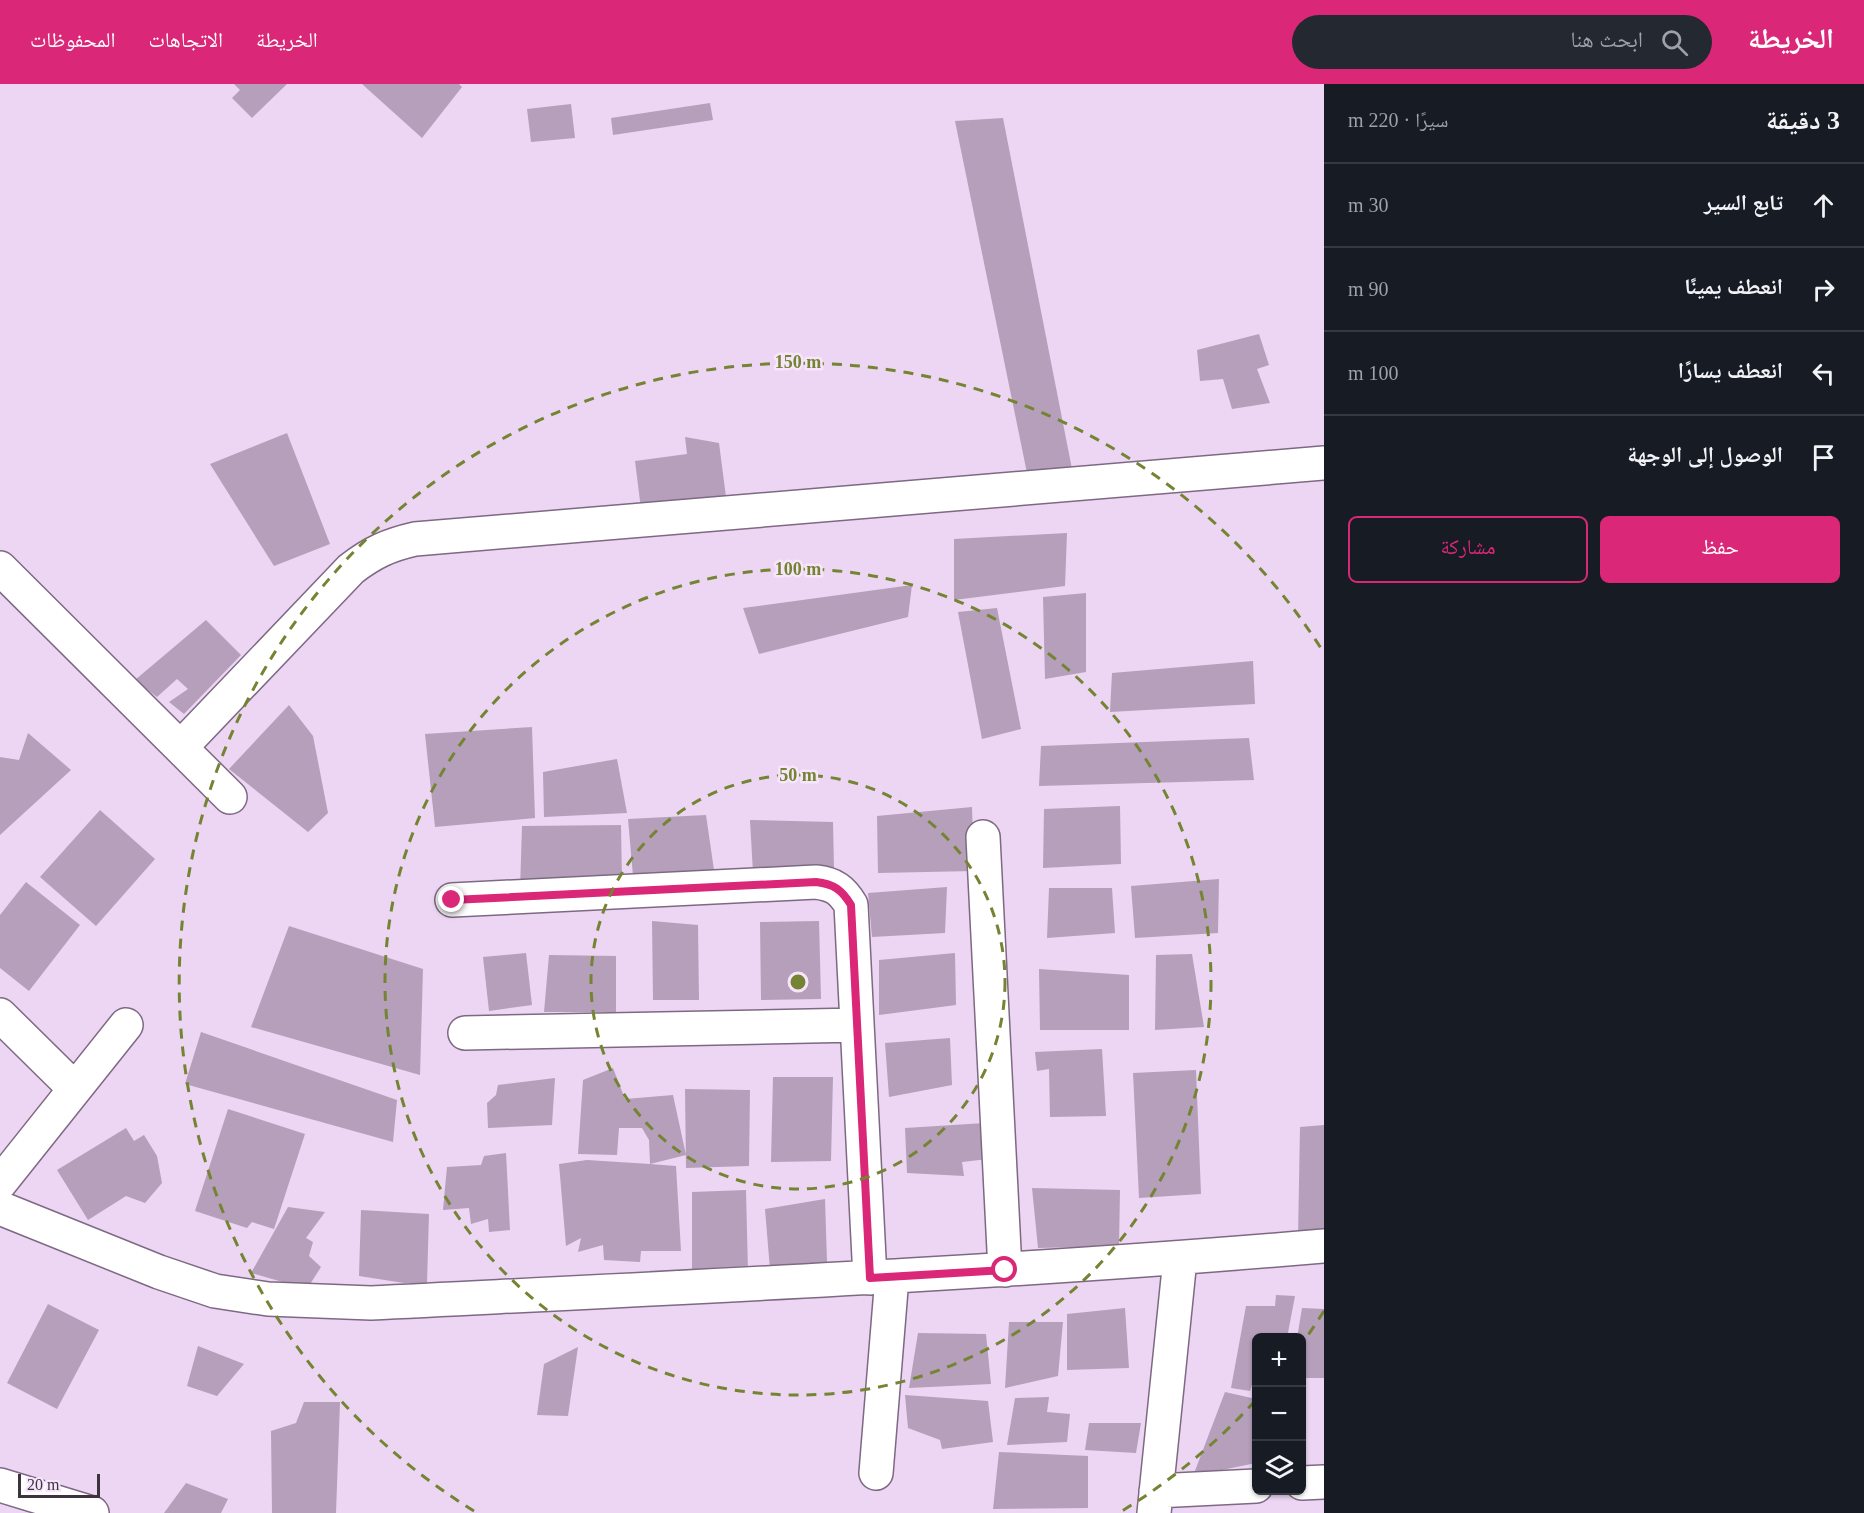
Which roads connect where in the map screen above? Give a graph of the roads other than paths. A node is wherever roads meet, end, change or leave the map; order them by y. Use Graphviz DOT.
graph roads {
  1 [pos="1324,463"];
  2 [pos="0,568"];
  3 [pos="181,747"];
  4 [pos="230,797"];
  5 [pos="983,837"];
  6 [pos="452,900"];
  7 [pos="0,1015"];
  8 [pos="126,1025"];
  9 [pos="857,1026"];
  10 [pos="465,1033"];
  11 [pos="75,1089"];
  12 [pos="0,1183"];
  13 [pos="0,1208"];
  14 [pos="1324,1246"];
  15 [pos="1180,1258"];
  16 [pos="1005,1270"];
  17 [pos="881,1277"];
  18 [pos="876,1473"];
  19 [pos="1324,1482"];
  20 [pos="1306,1483"];
  21 [pos="0,1485"];
  22 [pos="1252,1487"];
  23 [pos="1155,1502"];
  24 [pos="92,1513"];
  1 -- 3 [label="street"];
  2 -- 3 [label="street"];
  3 -- 4 [label="street"];
  5 -- 16 [label="street"];
  6 -- 9 [label="street"];
  7 -- 11 [label="street"];
  8 -- 11 [label="street"];
  9 -- 10 [label="street"];
  9 -- 17 [label="street"];
  11 -- 12 [label="street"];
  13 -- 17 [label="street"];
  14 -- 15 [label="street"];
  15 -- 16 [label="street"];
  15 -- 23 [label="street"];
  16 -- 17 [label="street"];
  17 -- 18 [label="street"];
  19 -- 20 [label="street"];
  21 -- 24 [label="street"];
  22 -- 23 [label="street"];
}
